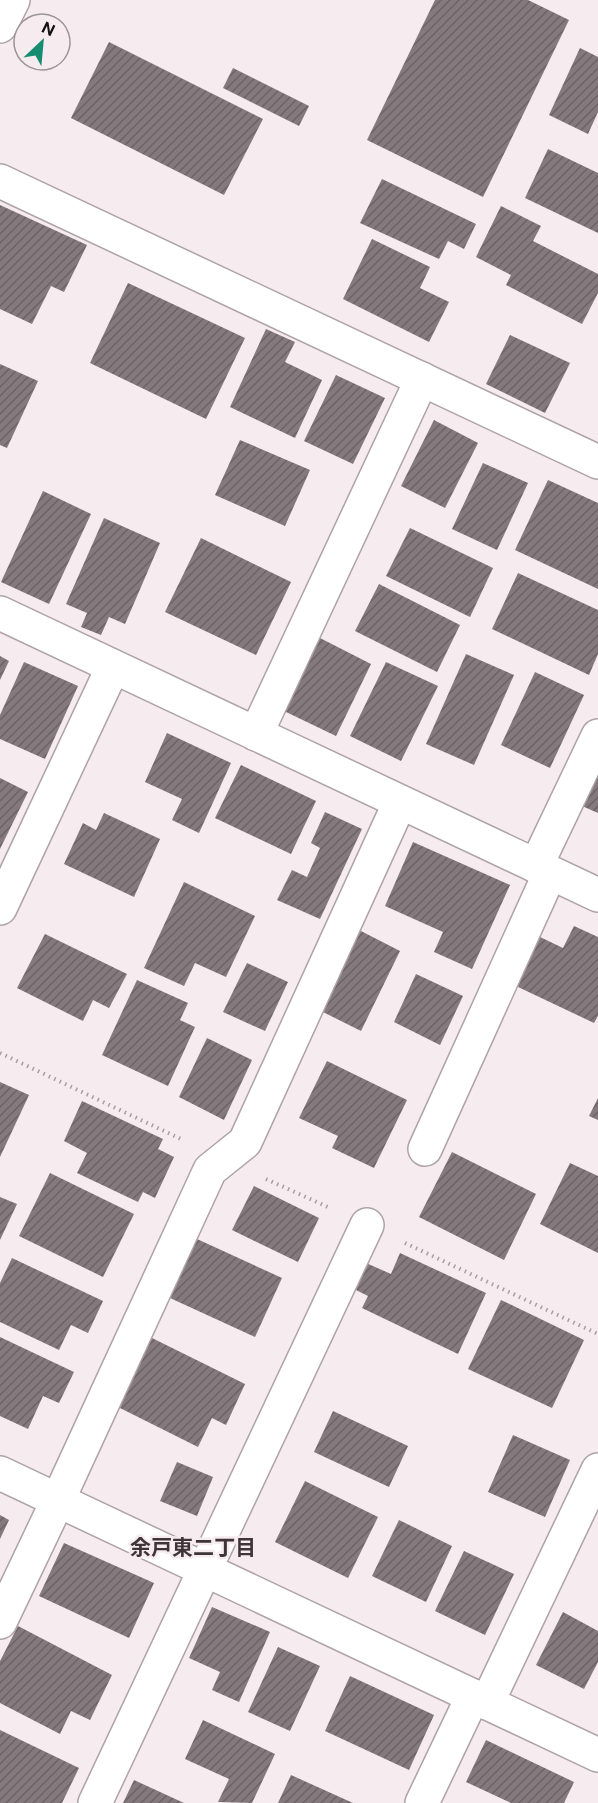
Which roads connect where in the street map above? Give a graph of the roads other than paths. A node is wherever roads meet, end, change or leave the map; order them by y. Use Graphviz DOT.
graph roads {
  1 [pos="13,0"];
  2 [pos="0,26"];
  3 [pos="0,181"];
  4 [pos="422,379"];
  5 [pos="598,462"];
  6 [pos="0,613"];
  7 [pos="113,667"];
  8 [pos="256,734"];
  9 [pos="598,736"];
  10 [pos="400,802"];
  11 [pos="543,869"];
  12 [pos="598,896"];
  13 [pos="0,908"];
  14 [pos="425,1149"];
  15 [pos="367,1225"];
  16 [pos="598,1470"];
  17 [pos="0,1473"];
  18 [pos="58,1500"];
  19 [pos="204,1569"];
  20 [pos="0,1622"];
  21 [pos="480,1699"];
  22 [pos="598,1755"];
  23 [pos="95,1803"];
  24 [pos="422,1803"];
  1 -- 2 [label="street"];
  3 -- 4 [label="street"];
  4 -- 5 [label="street"];
  4 -- 8 [label="street"];
  6 -- 7 [label="street"];
  7 -- 8 [label="street"];
  7 -- 13 [label="street"];
  8 -- 10 [label="street"];
  9 -- 11 [label="street"];
  10 -- 11 [label="street"];
  10 -- 18 [label="street"];
  11 -- 12 [label="street"];
  11 -- 14 [label="street"];
  15 -- 19 [label="street"];
  16 -- 21 [label="street"];
  17 -- 18 [label="street"];
  18 -- 19 [label="street"];
  18 -- 20 [label="street"];
  19 -- 21 [label="street"];
  19 -- 23 [label="street"];
  21 -- 22 [label="street"];
  21 -- 24 [label="street"];
}
